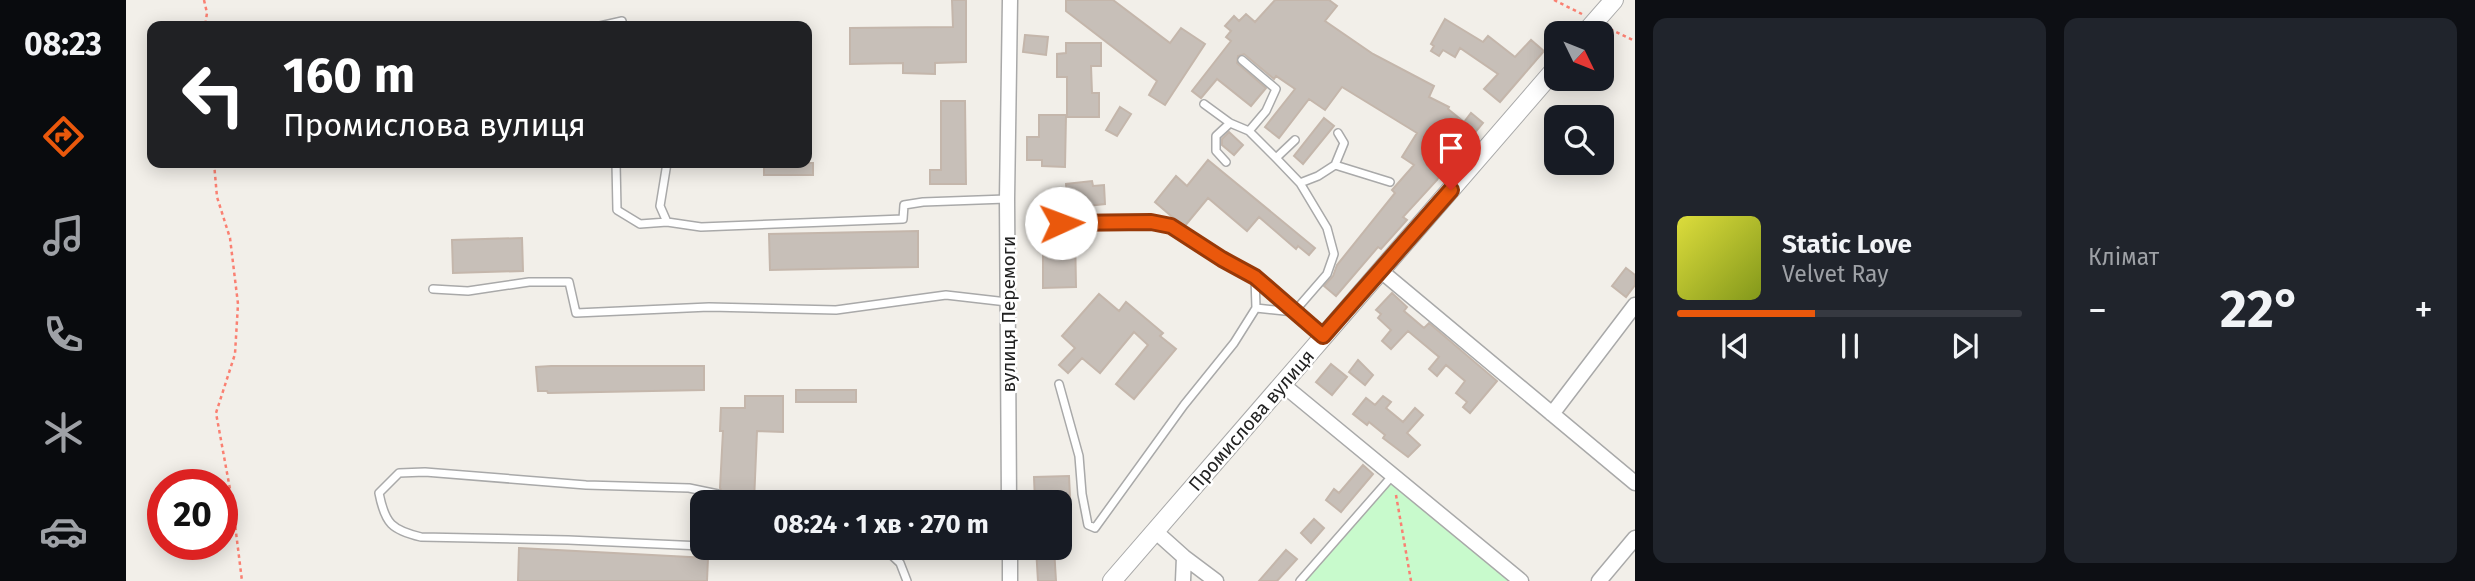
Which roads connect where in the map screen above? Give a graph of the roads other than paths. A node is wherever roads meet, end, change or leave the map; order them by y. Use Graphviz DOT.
graph roads {
  1 [pos="1010,0"];
  2 [pos="1614,0"];
  3 [pos="1596,21"];
  4 [pos="1242,60"];
  5 [pos="1544,82"];
  6 [pos="1204,104"];
  7 [pos="1230,123"];
  8 [pos="1249,131"];
  9 [pos="1338,133"];
  10 [pos="1295,140"];
  11 [pos="1276,158"];
  12 [pos="1226,162"];
  13 [pos="1335,165"];
  14 [pos="616,168"];
  15 [pos="666,168"];
  16 [pos="1391,182"];
  17 [pos="1300,183"];
  18 [pos="1007,199"];
  19 [pos="667,222"];
  20 [pos="1061,223"];
  21 [pos="1381,271"];
  22 [pos="1255,277"];
  23 [pos="433,289"];
  24 [pos="1007,302"];
  25 [pos="1635,305"];
  26 [pos="1256,308"];
  27 [pos="1294,312"];
  28 [pos="1323,336"];
  29 [pos="1059,384"];
  30 [pos="1282,384"];
  31 [pos="1552,414"];
  32 [pos="1393,474"];
  33 [pos="1635,483"];
  34 [pos="699,490"];
  35 [pos="1009,490"];
  36 [pos="1156,531"];
  37 [pos="1635,538"];
  38 [pos="690,545"];
  39 [pos="1184,557"];
  40 [pos="897,560"];
  41 [pos="1010,560"];
  42 [pos="907,581"];
  43 [pos="1010,581"];
  44 [pos="1112,581"];
  45 [pos="1183,581"];
  46 [pos="1216,581"];
  47 [pos="1300,581"];
  48 [pos="1521,581"];
  49 [pos="1599,581"];
  1 -- 18 [label="street, вулиця Перемоги"];
  2 -- 3 [label="street"];
  4 -- 8 [label="lane"];
  5 -- 21 [label="street, Промислова вулиця"];
  6 -- 7 [label="lane"];
  7 -- 8 [label="lane"];
  7 -- 12 [label="lane"];
  8 -- 11 [label="lane"];
  9 -- 13 [label="lane"];
  10 -- 11 [label="lane"];
  11 -- 17 [label="lane"];
  13 -- 16 [label="lane"];
  13 -- 17 [label="lane"];
  14 -- 19 [label="lane"];
  15 -- 19 [label="lane"];
  17 -- 27 [label="lane"];
  18 -- 19 [label="lane"];
  18 -- 24 [label="street, вулиця Перемоги"];
  20 -- 22 [label="lane"];
  21 -- 28 [label="street, Промислова вулиця"];
  21 -- 31 [label="street"];
  22 -- 26 [label="lane"];
  22 -- 27 [label="lane"];
  23 -- 24 [label="lane"];
  24 -- 35 [label="street, вулиця Перемоги"];
  25 -- 31 [label="street"];
  26 -- 27 [label="lane"];
  26 -- 29 [label="lane"];
  27 -- 28 [label="lane"];
  28 -- 30 [label="street, Промислова вулиця"];
  30 -- 32 [label="street"];
  30 -- 36 [label="street, Промислова вулиця"];
  31 -- 33 [label="street"];
  32 -- 47 [label="lane"];
  32 -- 48 [label="street"];
  34 -- 38 [label="lane"];
  36 -- 39 [label="street"];
  36 -- 44 [label="street, Промислова вулиця"];
  37 -- 49 [label="street"];
  39 -- 45 [label="street"];
  39 -- 46 [label="street"];
  40 -- 42 [label="lane"];
  41 -- 43 [label="street"];
}
